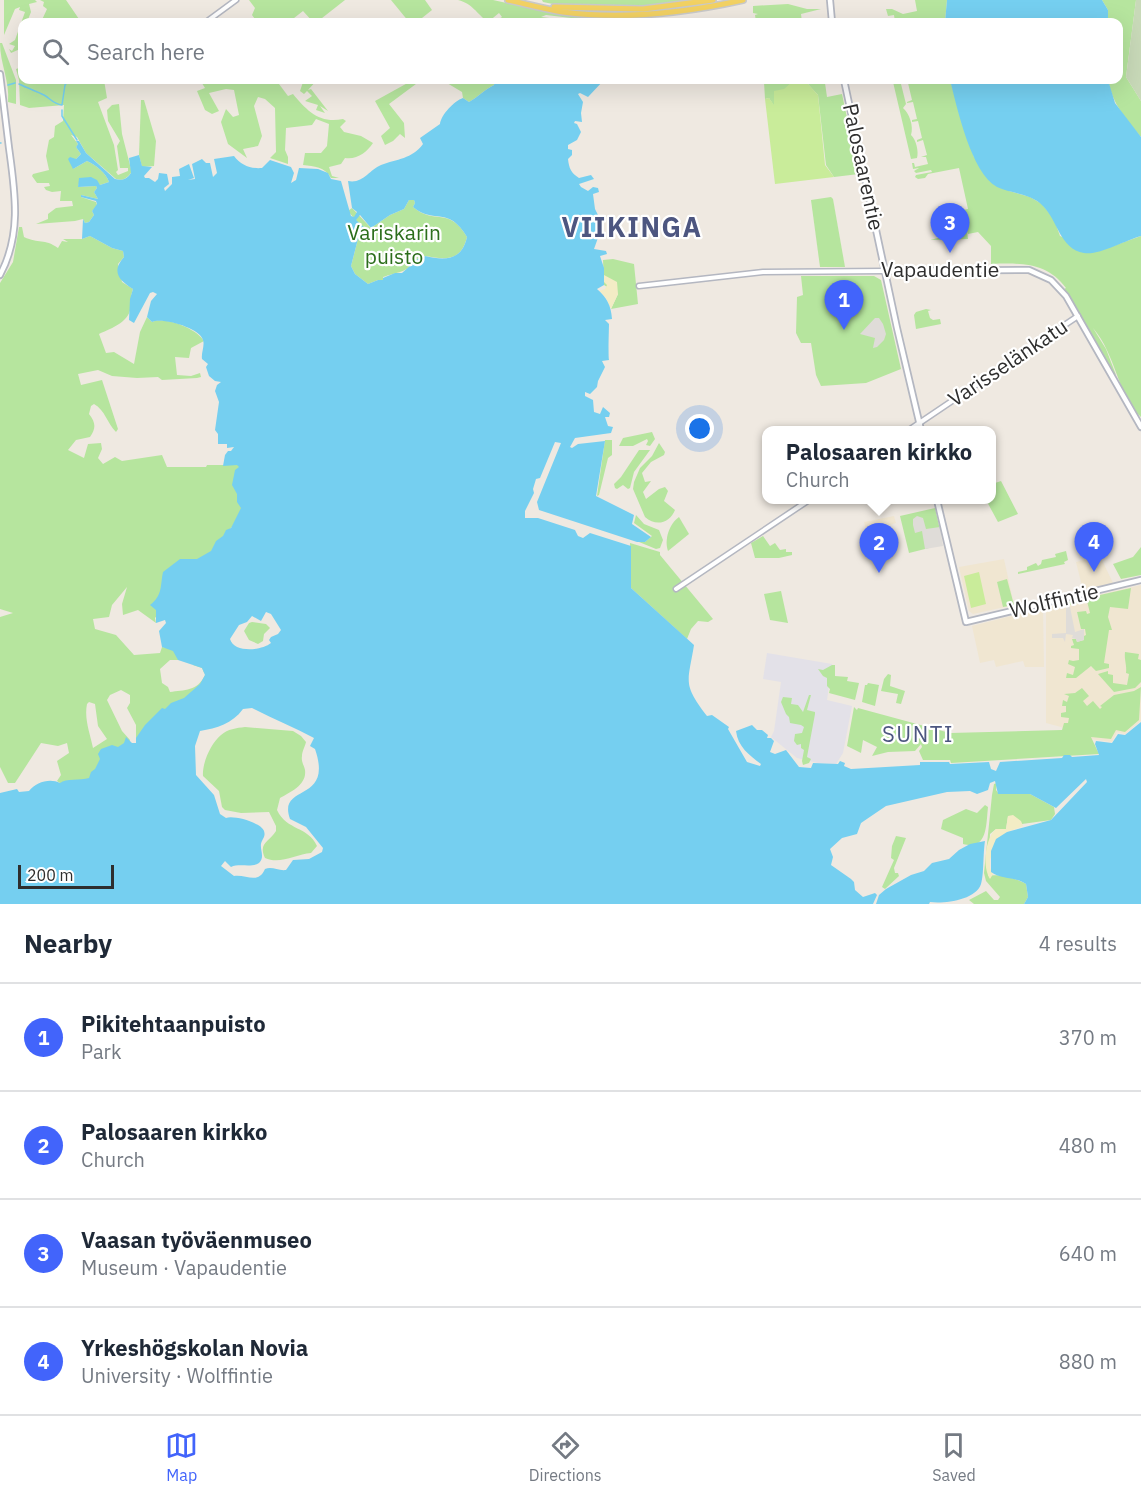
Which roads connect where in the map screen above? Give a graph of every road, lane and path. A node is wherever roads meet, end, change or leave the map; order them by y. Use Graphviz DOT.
graph roads {
  1 [pos="236,0"];
  2 [pos="508,0"];
  3 [pos="713,0"];
  4 [pos="743,0"];
  5 [pos="828,2"];
  6 [pos="540,6"];
  7 [pos="211,18"];
  8 [pos="831,18"];
  9 [pos="0,74"];
  10 [pos="845,84"];
  11 [pos="885,271"];
  12 [pos="0,275"];
  13 [pos="639,286"];
  14 [pos="1078,316"];
  15 [pos="920,423"];
  16 [pos="915,426"];
  17 [pos="920,426"];
  18 [pos="1141,427"];
  19 [pos="802,504"];
  20 [pos="939,504"];
  21 [pos="1141,580"];
  22 [pos="676,589"];
  1 -- 7 [label="street"];
  2 -- 6 [label="main road"];
  3 -- 6 [label="main road"];
  4 -- 6 [label="main road"];
  5 -- 8 [label="main road"];
  9 -- 12 [label="main road"];
  10 -- 11 [label="main road, Palosaarentie"];
  11 -- 13 [label="street, Vapaudentie"];
  11 -- 14 [label="main road, Vapaudentie"];
  11 -- 15 [label="main road, Palosaarentie"];
  14 -- 15 [label="street, Varisselänkatu"];
  14 -- 18 [label="main road, Vapaudentie"];
  15 -- 16 [label="street, Varisselänkatu"];
  15 -- 17 [label="main road, Palosaarentie"];
  19 -- 22 [label="street"];
  20 -- 21 [label="main road, Wolffintie"];
}
